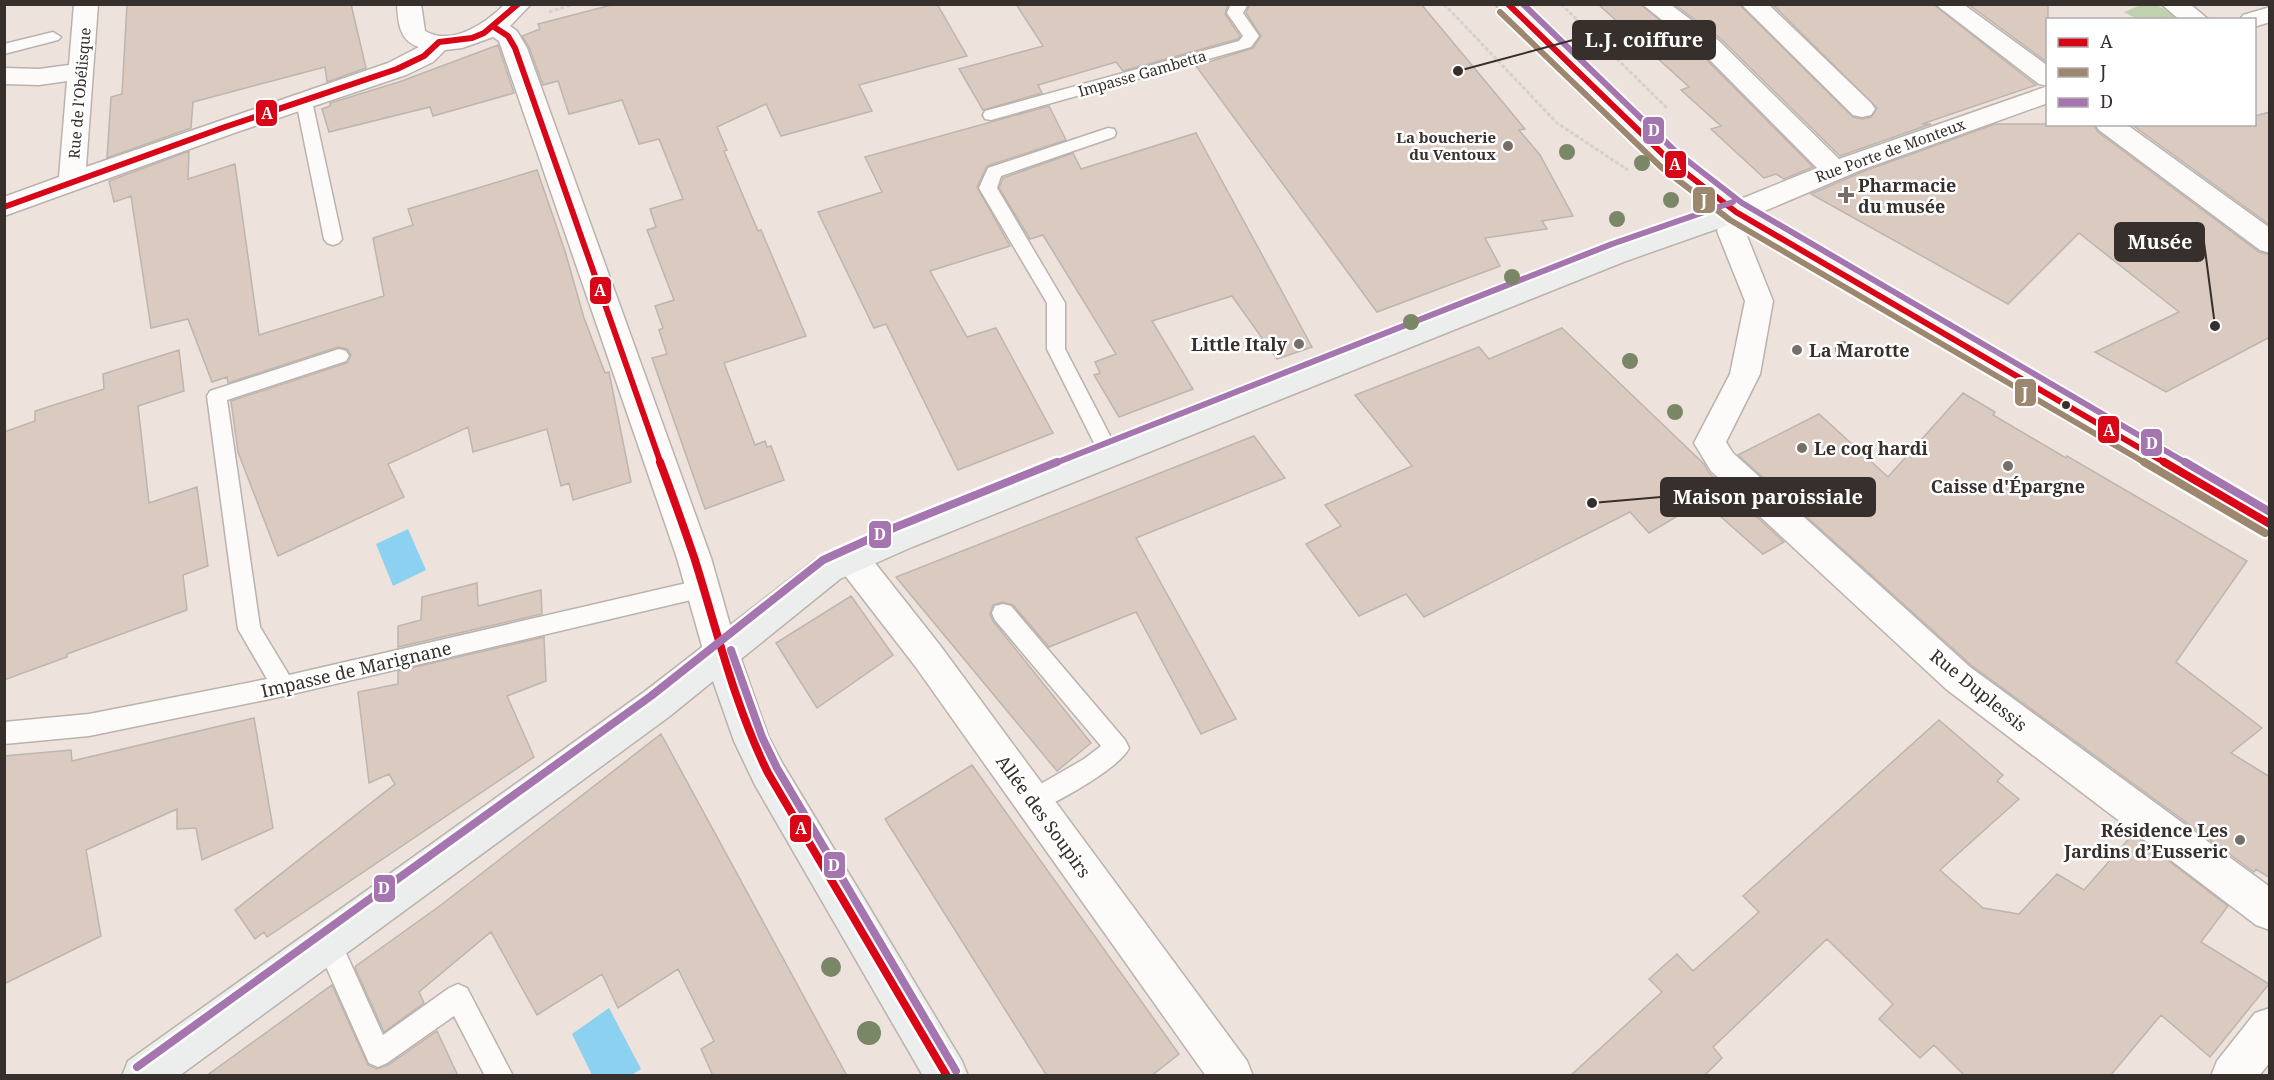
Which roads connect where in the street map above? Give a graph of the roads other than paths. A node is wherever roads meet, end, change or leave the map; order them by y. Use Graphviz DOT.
graph roads {
  1 [pos="86,4"];
  2 [pos="409,4"];
  3 [pos="519,4"];
  4 [pos="1241,4"];
  5 [pos="1507,4"];
  6 [pos="1654,4"];
  7 [pos="1752,4"];
  8 [pos="1947,4"];
  9 [pos="2173,4"];
  10 [pos="2194,18"];
  11 [pos="494,27"];
  12 [pos="53,37"];
  13 [pos="439,42"];
  14 [pos="4,49"];
  15 [pos="81,71"];
  16 [pos="4,76"];
  17 [pos="2046,77"];
  18 [pos="2046,95"];
  19 [pos="304,101"];
  20 [pos="1862,109"];
  21 [pos="991,115"];
  22 [pos="2111,126"];
  23 [pos="1108,133"];
  24 [pos="1834,169"];
  25 [pos="72,181"];
  26 [pos="4,207"];
  27 [pos="1736,212"];
  28 [pos="333,239"];
  29 [pos="2270,243"];
  30 [pos="339,356"];
  31 [pos="1109,453"];
  32 [pos="2270,524"];
  33 [pos="852,559"];
  34 [pos="704,588"];
  35 [pos="1003,613"];
  36 [pos="721,653"];
  37 [pos="284,686"];
  38 [pos="4,733"];
  39 [pos="1033,801"];
  40 [pos="2270,911"];
  41 [pos="328,942"];
  42 [pos="2270,1028"];
  43 [pos="143,1076"];
  44 [pos="500,1076"];
  45 [pos="947,1076"];
  46 [pos="1232,1076"];
  47 [pos="2232,1076"];
  1 -- 15 [label="street, Rue de l'Obélisque"];
  2 -- 13 [label="street"];
  3 -- 11 [label="street"];
  4 -- 21 [label="lane, Impasse Gambetta"];
  5 -- 27 [label="main road"];
  6 -- 24 [label="street"];
  7 -- 20 [label="street"];
  8 -- 17 [label="street"];
  9 -- 10 [label="street"];
  11 -- 13 [label="street"];
  11 -- 34 [label="street"];
  12 -- 14 [label="lane"];
  13 -- 19 [label="street"];
  15 -- 16 [label="street"];
  15 -- 25 [label="street, Rue de l'Obélisque"];
  18 -- 24 [label="street, Rue Porte de Monteux"];
  19 -- 25 [label="street"];
  19 -- 28 [label="lane"];
  22 -- 29 [label="street"];
  23 -- 31 [label="lane"];
  24 -- 27 [label="street, Rue Porte de Monteux"];
  25 -- 26 [label="street"];
  27 -- 31 [label="main road"];
  27 -- 32 [label="main road"];
  27 -- 40 [label="street, Rue Duplessis"];
  30 -- 37 [label="lane"];
  31 -- 33 [label="main road"];
  33 -- 36 [label="main road"];
  33 -- 39 [label="street, Allée des Soupirs"];
  34 -- 36 [label="street"];
  34 -- 37 [label="lane, Impasse de Marignane"];
  35 -- 39 [label="lane"];
  36 -- 41 [label="main road"];
  36 -- 45 [label="main road"];
  37 -- 38 [label="lane, Impasse de Marignane"];
  39 -- 46 [label="street, Allée des Soupirs"];
  41 -- 43 [label="main road"];
  41 -- 44 [label="lane"];
  42 -- 47 [label="street"];
}
